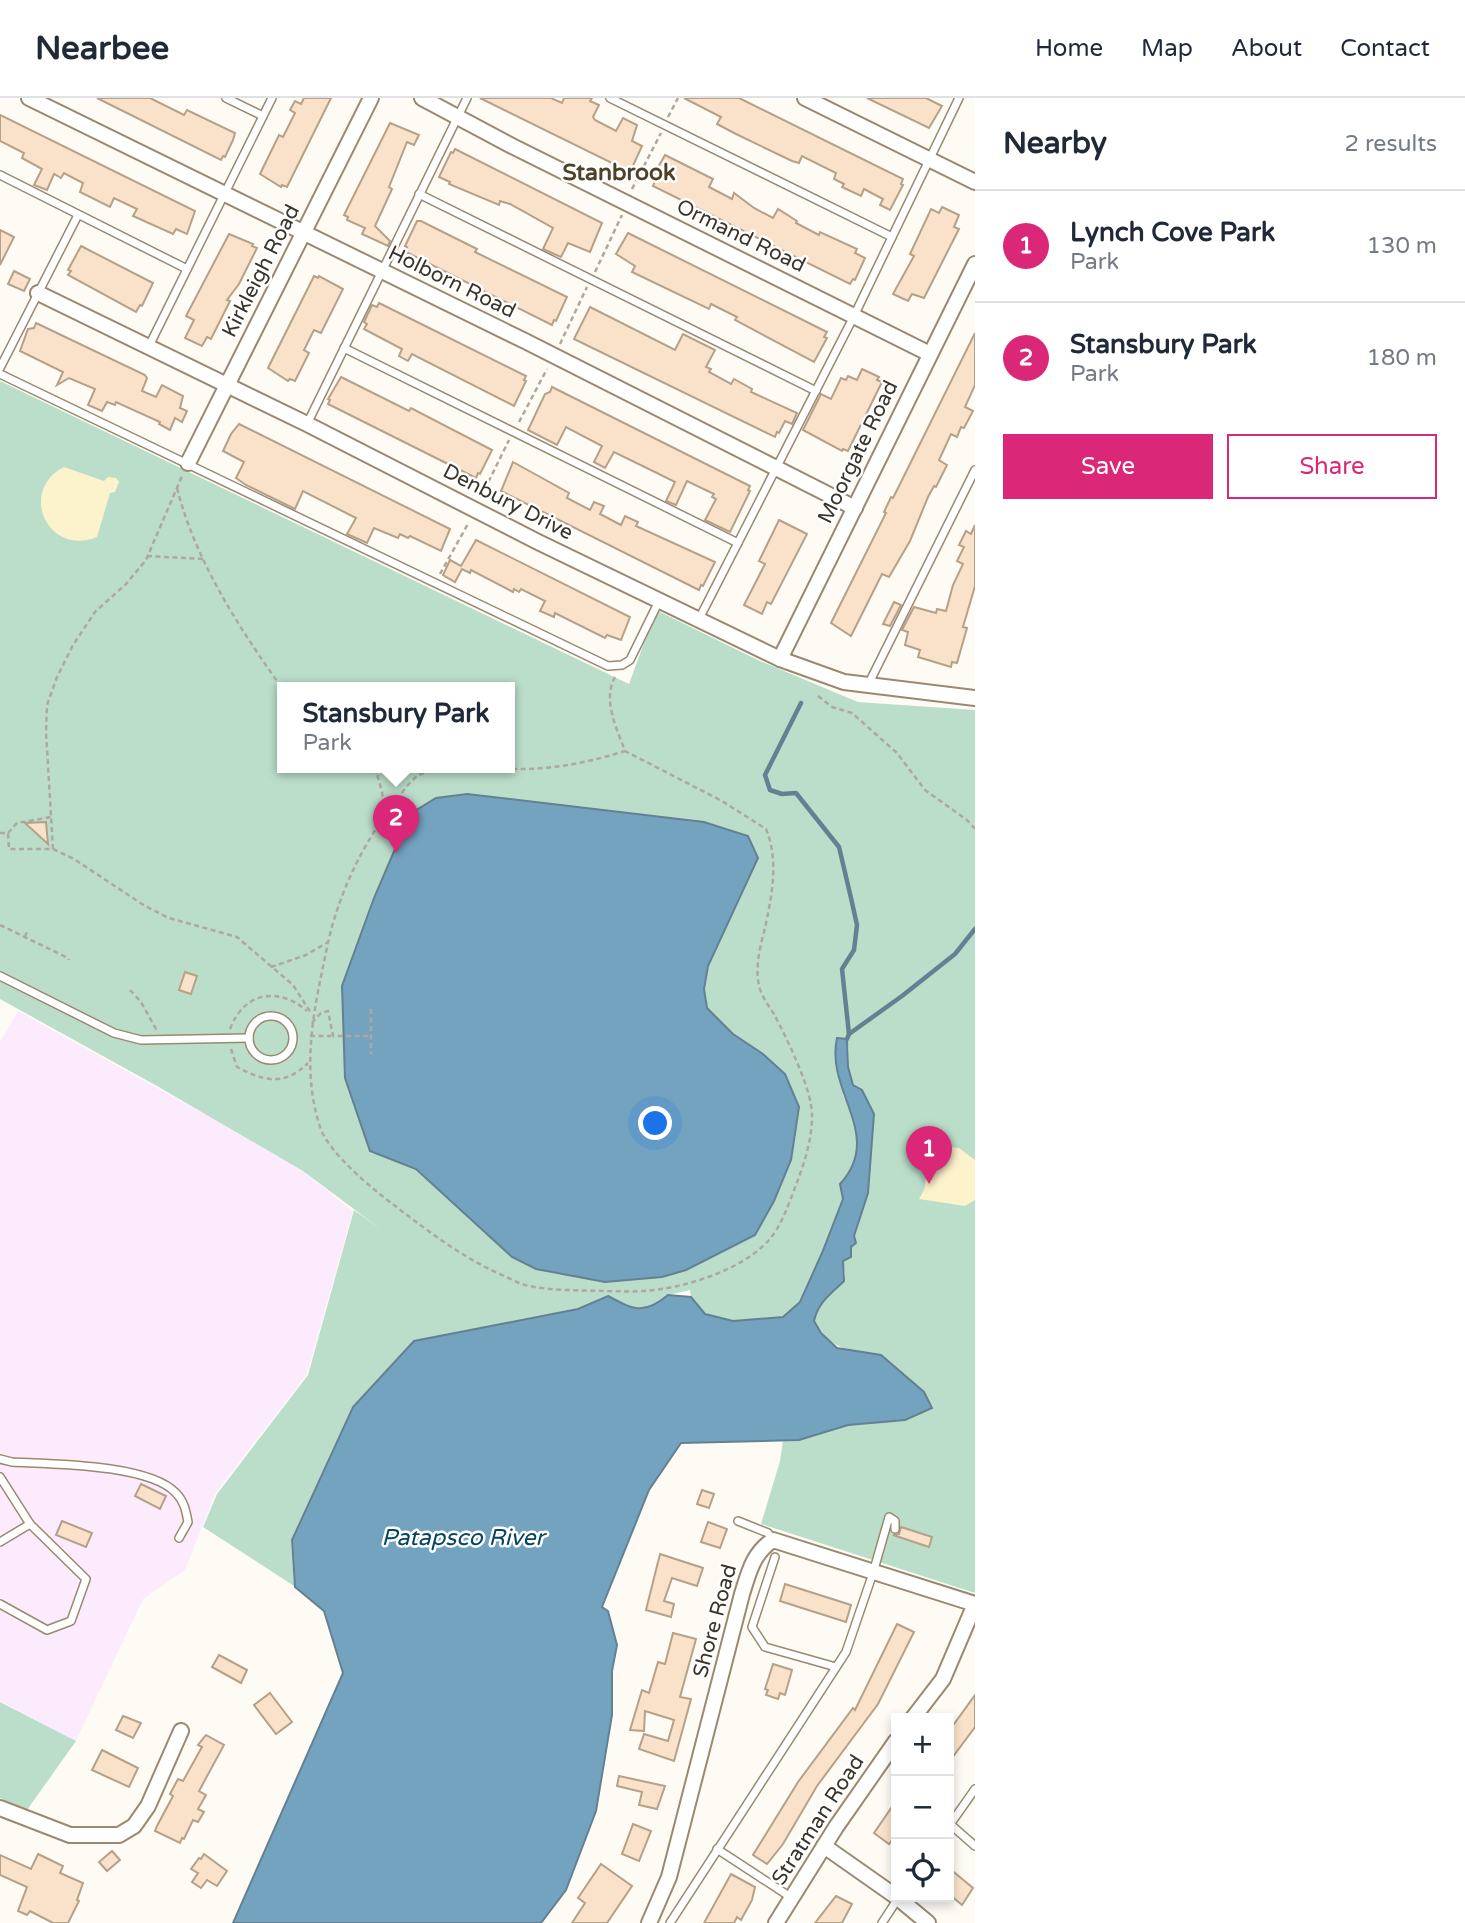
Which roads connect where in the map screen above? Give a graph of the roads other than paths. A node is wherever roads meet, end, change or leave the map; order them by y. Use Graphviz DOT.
graph roads {
  1 [pos="29,98"];
  2 [pos="226,98"];
  3 [pos="272,98"];
  4 [pos="371,98"];
  5 [pos="422,98"];
  6 [pos="467,98"];
  7 [pos="610,98"];
  8 [pos="805,98"];
  9 [pos="959,98"];
  10 [pos="263,116"];
  11 [pos="457,117"];
  12 [pos="929,159"];
  13 [pos="0,175"];
  14 [pos="975,182"];
  15 [pos="225,194"];
  16 [pos="419,194"];
  17 [pos="78,215"];
  18 [pos="304,233"];
  19 [pos="892,237"];
  20 [pos="975,264"];
  21 [pos="187,270"];
  22 [pos="381,271"];
  23 [pos="38,293"];
  24 [pos="854,316"];
  25 [pos="149,346"];
  26 [pos="344,348"];
  27 [pos="930,354"];
  28 [pos="0,368"];
  29 [pos="0,374"];
  30 [pos="227,385"];
  31 [pos="816,391"];
  32 [pos="307,424"];
  33 [pos="188,464"];
  34 [pos="776,468"];
  35 [pos="975,470"];
  36 [pos="855,508"];
  37 [pos="738,542"];
  38 [pos="659,600"];
  39 [pos="698,620"];
  40 [pos="780,659"];
  41 [pos="868,686"];
  42 [pos="975,698"];
  43 [pos="0,976"];
  44 [pos="249,1038"];
  45 [pos="0,1458"];
  46 [pos="0,1477"];
  47 [pos="738,1521"];
  48 [pos="30,1524"];
  49 [pos="895,1529"];
  50 [pos="178,1538"];
  51 [pos="773,1540"];
  52 [pos="0,1542"];
  53 [pos="775,1556"];
  54 [pos="873,1573"];
  55 [pos="0,1604"];
  56 [pos="975,1604"];
  57 [pos="836,1667"];
  58 [pos="917,1713"];
  59 [pos="181,1731"];
  60 [pos="891,1748"];
  61 [pos="975,1789"];
  62 [pos="0,1808"];
  63 [pos="954,1818"];
  64 [pos="954,1829"];
  65 [pos="824,1846"];
  66 [pos="975,1846"];
  67 [pos="716,1849"];
  68 [pos="891,1892"];
  69 [pos="792,1898"];
  70 [pos="896,1902"];
  71 [pos="904,1902"];
  72 [pos="649,1923"];
  73 [pos="670,1923"];
  74 [pos="776,1923"];
  75 [pos="882,1923"];
  76 [pos="928,1923"];
  1 -- 15 [label="street, Holborn Road"];
  2 -- 10 [label="lane"];
  3 -- 10 [label="lane"];
  4 -- 18 [label="street, Kirkleigh Road"];
  5 -- 11 [label="street, Ormand Road"];
  6 -- 11 [label="lane"];
  7 -- 19 [label="lane"];
  8 -- 12 [label="street"];
  9 -- 12 [label="lane"];
  10 -- 15 [label="lane"];
  11 -- 16 [label="lane"];
  11 -- 24 [label="street, Ormand Road"];
  12 -- 14 [label="street"];
  12 -- 19 [label="lane"];
  13 -- 17 [label="lane"];
  15 -- 18 [label="street, Holborn Road"];
  15 -- 21 [label="lane"];
  16 -- 22 [label="lane"];
  16 -- 31 [label="lane"];
  17 -- 21 [label="lane"];
  17 -- 23 [label="lane"];
  18 -- 22 [label="street, Holborn Road"];
  18 -- 30 [label="street, Kirkleigh Road"];
  19 -- 24 [label="lane"];
  20 -- 27 [label="street, Moorgate Road"];
  21 -- 25 [label="lane"];
  22 -- 26 [label="lane"];
  22 -- 34 [label="street, Holborn Road"];
  23 -- 25 [label="street, Denbury Drive"];
  23 -- 28 [label="lane"];
  24 -- 27 [label="street, Ormand Road"];
  24 -- 31 [label="lane"];
  25 -- 30 [label="street, Denbury Drive"];
  26 -- 32 [label="lane"];
  26 -- 37 [label="lane"];
  27 -- 36 [label="street, Moorgate Road"];
  29 -- 33 [label="lane"];
  30 -- 32 [label="street, Denbury Drive"];
  30 -- 33 [label="street, Kirkleigh Road"];
  31 -- 34 [label="lane"];
  32 -- 38 [label="street, Denbury Drive"];
  33 -- 38 [label="lane"];
  34 -- 36 [label="street, Holborn Road"];
  34 -- 37 [label="lane"];
  35 -- 41 [label="lane"];
  36 -- 40 [label="street, Moorgate Road"];
  37 -- 39 [label="lane"];
  38 -- 39 [label="street, Denbury Drive"];
  39 -- 40 [label="street, Denbury Drive"];
  40 -- 41 [label="street, Denbury Drive"];
  41 -- 42 [label="street, Denbury Drive"];
  43 -- 44 [label="lane"];
  44 -- 44 [label="lane"];
  45 -- 50 [label="lane"];
  46 -- 48 [label="lane"];
  47 -- 51 [label="lane"];
  48 -- 52 [label="lane"];
  48 -- 55 [label="lane"];
  49 -- 54 [label="lane"];
  51 -- 54 [label="street"];
  51 -- 72 [label="street, Shore Road"];
  53 -- 57 [label="lane"];
  54 -- 56 [label="street"];
  54 -- 57 [label="lane"];
  56 -- 58 [label="street"];
  57 -- 67 [label="lane"];
  59 -- 62 [label="street"];
  60 -- 65 [label="street, Stratman Road"];
  61 -- 63 [label="lane"];
  64 -- 66 [label="lane"];
  65 -- 68 [label="street"];
  65 -- 69 [label="street, Stratman Road"];
  67 -- 69 [label="lane"];
  67 -- 73 [label="lane"];
  69 -- 74 [label="street, Stratman Road"];
  70 -- 75 [label="lane"];
  71 -- 76 [label="street"];
}
